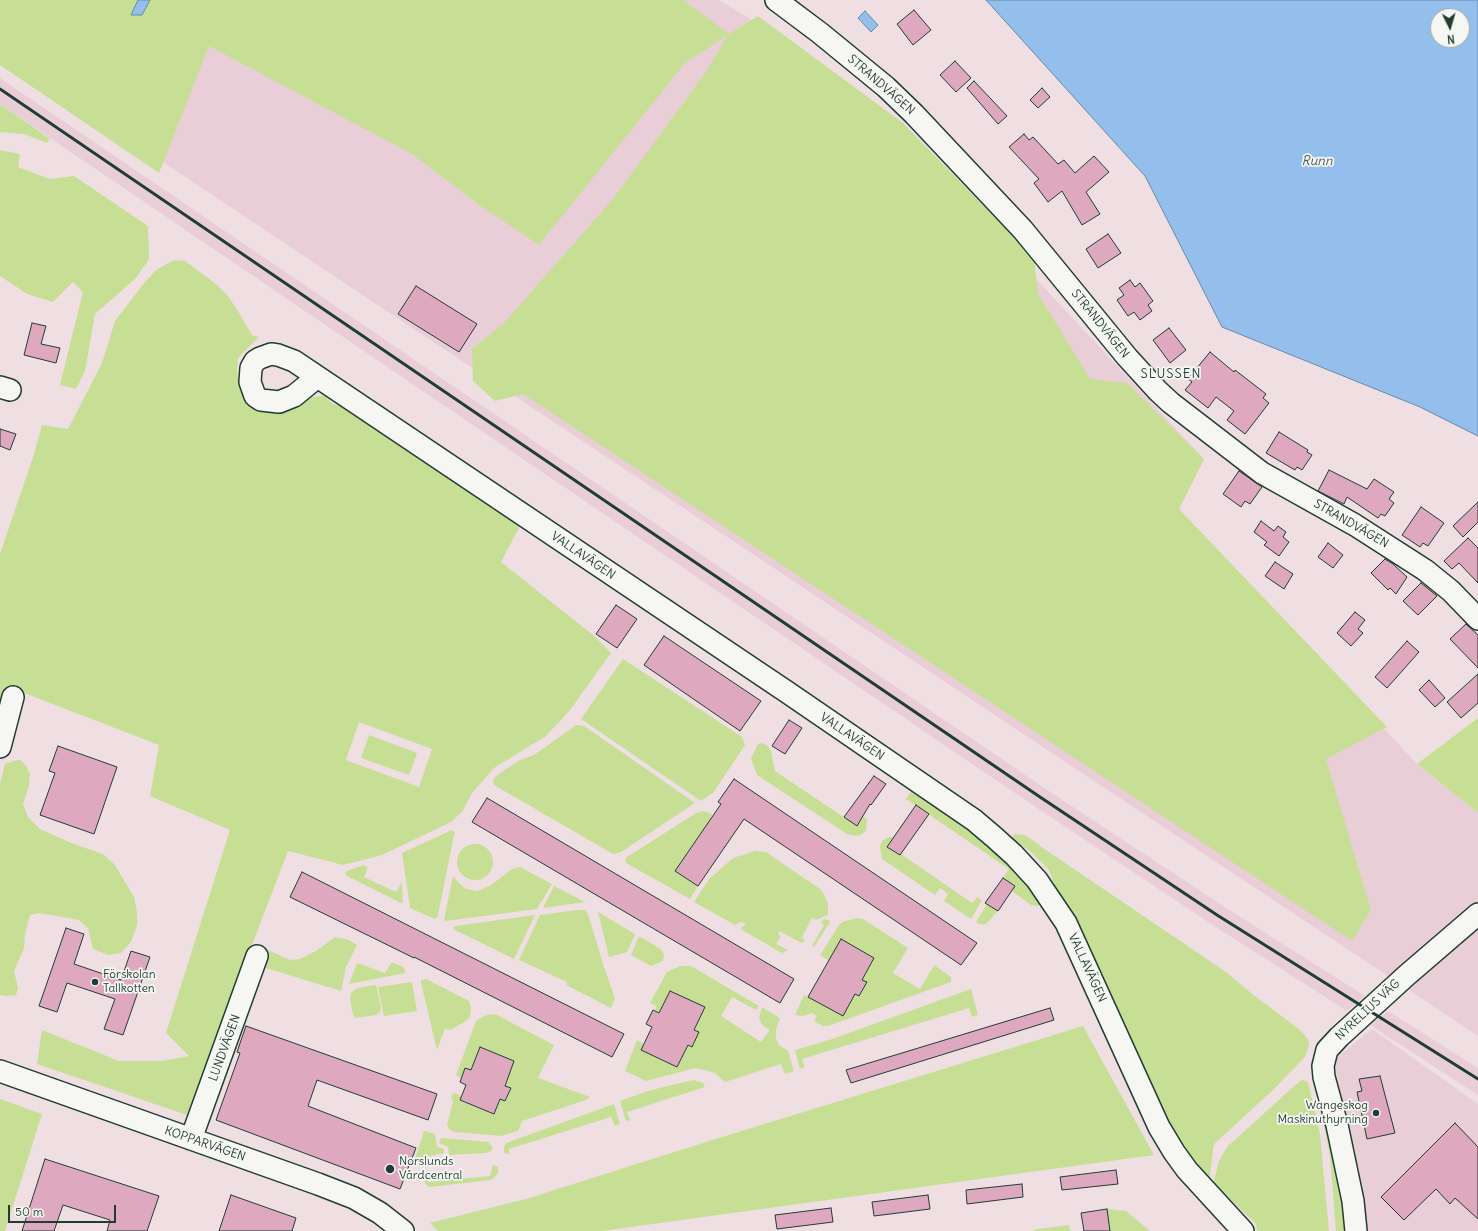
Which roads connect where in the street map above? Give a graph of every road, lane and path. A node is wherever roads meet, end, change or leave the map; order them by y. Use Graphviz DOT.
graph roads {
  1 [pos="776,0"];
  2 [pos="316,378"];
  3 [pos="1478,619"];
  4 [pos="13,697"];
  5 [pos="0,747"];
  6 [pos="1478,914"];
  7 [pos="257,956"];
  8 [pos="0,1071"];
  9 [pos="191,1139"];
  10 [pos="403,1231"];
  11 [pos="1243,1231"];
  12 [pos="1356,1231"];
  1 -- 3 [label="street, STRANDVÄGEN"];
  2 -- 11 [label="street, VALLAVÄGEN"];
  4 -- 5 [label="street"];
  6 -- 12 [label="street, NYRELIUS VÄG"];
  7 -- 9 [label="street, LUNDVÄGEN"];
  8 -- 9 [label="street, KOPPARVÄGEN"];
  9 -- 10 [label="street, KOPPARVÄGEN"];
}
